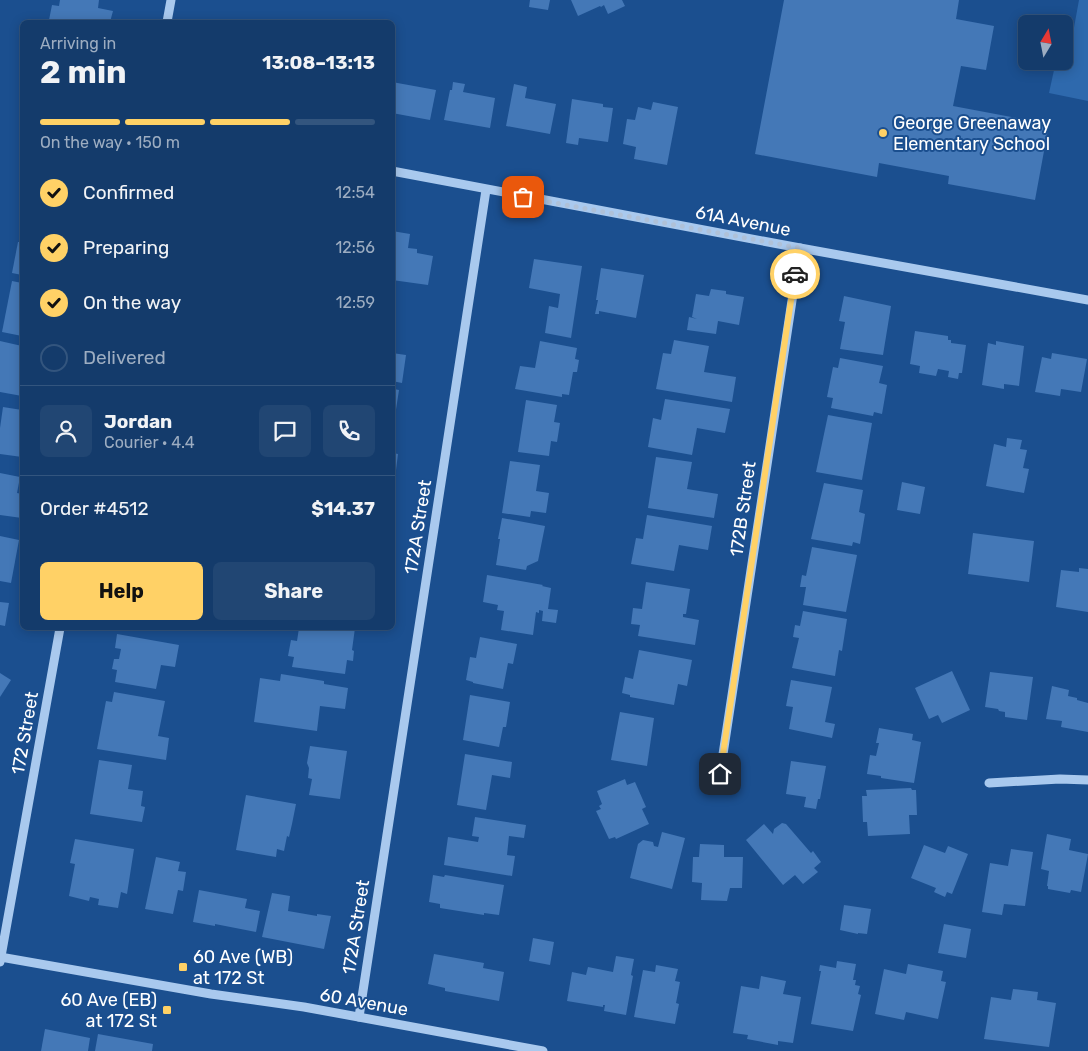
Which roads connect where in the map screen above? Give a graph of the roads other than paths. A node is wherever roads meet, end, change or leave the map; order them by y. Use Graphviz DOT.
graph roads {
  1 [pos="171,0"];
  2 [pos="167,20"];
  3 [pos="395,172"];
  4 [pos="486,190"];
  5 [pos="800,248"];
  6 [pos="1088,300"];
  7 [pos="60,630"];
  8 [pos="720,774"];
  9 [pos="1088,780"];
  10 [pos="990,783"];
  11 [pos="0,959"];
  12 [pos="359,1017"];
  13 [pos="543,1051"];
  1 -- 2 [label="street"];
  3 -- 4 [label="street, 61A Avenue"];
  4 -- 5 [label="street, 61A Avenue"];
  4 -- 12 [label="street, 172A Street"];
  5 -- 6 [label="street, 61A Avenue"];
  5 -- 8 [label="street, 172B Street"];
  7 -- 11 [label="street, 172 Street"];
  9 -- 10 [label="street"];
  11 -- 12 [label="street, 60 Avenue"];
  12 -- 13 [label="street, 60 Avenue"];
}
